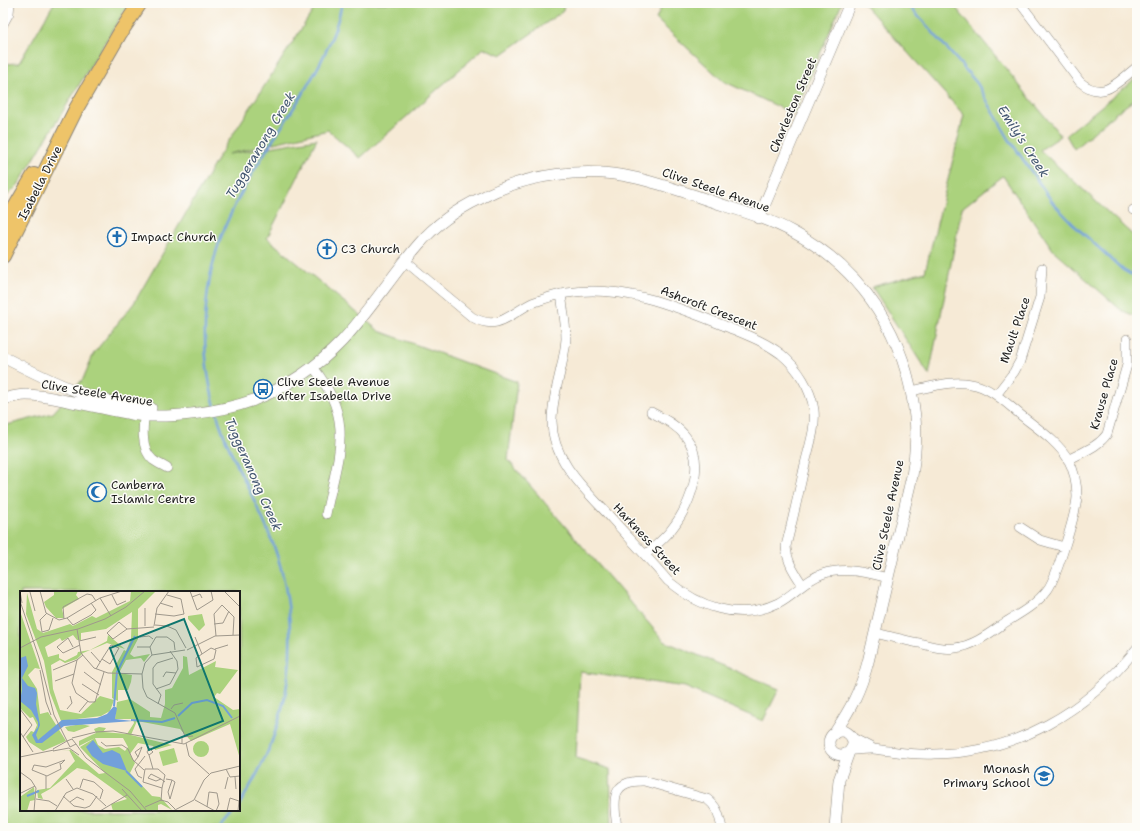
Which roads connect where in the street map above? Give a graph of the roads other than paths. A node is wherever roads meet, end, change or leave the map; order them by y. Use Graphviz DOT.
graph roads {
  1 [pos="10,3"];
  2 [pos="140,3"];
  3 [pos="850,3"];
  4 [pos="1020,3"];
  5 [pos="3,24"];
  6 [pos="1137,67"];
  7 [pos="76,109"];
  8 [pos="759,218"];
  9 [pos="3,228"];
  10 [pos="3,256"];
  11 [pos="405,262"];
  12 [pos="1042,268"];
  13 [pos="561,294"];
  14 [pos="1127,339"];
  15 [pos="3,357"];
  16 [pos="313,367"];
  17 [pos="911,391"];
  18 [pos="996,395"];
  19 [pos="3,399"];
  20 [pos="124,409"];
  21 [pos="145,412"];
  22 [pos="651,412"];
  23 [pos="1068,460"];
  24 [pos="167,468"];
  25 [pos="326,514"];
  26 [pos="1020,527"];
  27 [pos="1064,547"];
  28 [pos="645,555"];
  29 [pos="888,578"];
  30 [pos="802,584"];
  31 [pos="875,633"];
  32 [pos="1137,648"];
  33 [pos="851,708"];
  34 [pos="834,734"];
  35 [pos="850,736"];
  36 [pos="873,749"];
  37 [pos="850,751"];
  38 [pos="833,752"];
  39 [pos="839,780"];
  40 [pos="617,828"];
  41 [pos="722,828"];
  42 [pos="835,828"];
  1 -- 5 [label="street"];
  2 -- 7 [label="main road, Isabella Drive"];
  3 -- 8 [label="street, Charleston Street"];
  4 -- 6 [label="street"];
  7 -- 9 [label="main road, Isabella Drive"];
  7 -- 10 [label="main road, Isabella Drive"];
  8 -- 11 [label="street, Clive Steele Avenue"];
  8 -- 17 [label="street, Clive Steele Avenue"];
  11 -- 13 [label="street, Ashcroft Crescent"];
  11 -- 16 [label="street, Clive Steele Avenue"];
  12 -- 18 [label="street, Mault Place"];
  13 -- 28 [label="street, Harkness Street"];
  13 -- 30 [label="street, Ashcroft Crescent"];
  14 -- 23 [label="street, Krause Place"];
  15 -- 20 [label="street, Clive Steele Avenue"];
  16 -- 21 [label="street, Clive Steele Avenue"];
  16 -- 25 [label="street"];
  17 -- 18 [label="street"];
  17 -- 29 [label="street, Clive Steele Avenue"];
  18 -- 23 [label="street"];
  19 -- 20 [label="street, Clive Steele Avenue"];
  20 -- 21 [label="street, Clive Steele Avenue"];
  21 -- 24 [label="street"];
  22 -- 28 [label="street"];
  23 -- 27 [label="street"];
  26 -- 27 [label="street"];
  27 -- 31 [label="street"];
  28 -- 30 [label="street, Harkness Street"];
  29 -- 30 [label="street, Harkness Street"];
  29 -- 31 [label="street, Clive Steele Avenue"];
  31 -- 33 [label="street, Clive Steele Avenue"];
  32 -- 36 [label="street"];
  33 -- 34 [label="street, Clive Steele Avenue"];
  33 -- 35 [label="street, Clive Steele Avenue"];
  34 -- 35 [label="street"];
  34 -- 38 [label="street"];
  35 -- 36 [label="street"];
  35 -- 37 [label="street"];
  36 -- 37 [label="street"];
  37 -- 38 [label="street"];
  37 -- 39 [label="street"];
  38 -- 39 [label="street"];
  39 -- 42 [label="street"];
  40 -- 41 [label="street"];
}
